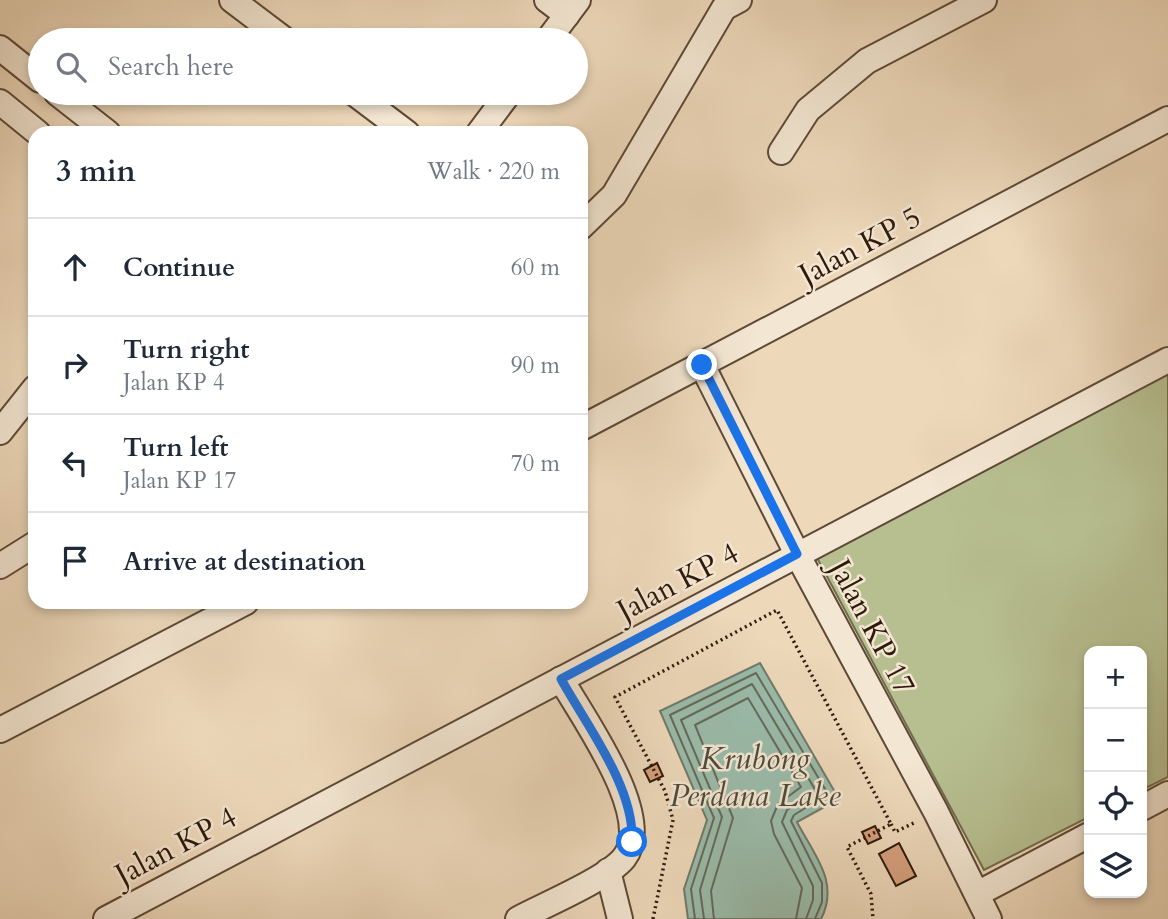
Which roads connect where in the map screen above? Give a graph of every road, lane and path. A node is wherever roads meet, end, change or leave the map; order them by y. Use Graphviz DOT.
graph roads {
  1 [pos="232,0"];
  2 [pos="547,0"];
  3 [pos="739,0"];
  4 [pos="984,0"];
  5 [pos="573,8"];
  6 [pos="269,28"];
  7 [pos="557,28"];
  8 [pos="0,48"];
  9 [pos="28,70"];
  10 [pos="72,105"];
  11 [pos="370,105"];
  12 [pos="500,105"];
  13 [pos="3,111"];
  14 [pos="1168,119"];
  15 [pos="99,126"];
  16 [pos="398,126"];
  17 [pos="484,126"];
  18 [pos="28,127"];
  19 [pos="781,152"];
  20 [pos="588,220"];
  21 [pos="1168,360"];
  22 [pos="702,365"];
  23 [pos="28,397"];
  24 [pos="588,424"];
  25 [pos="0,432"];
  26 [pos="28,548"];
  27 [pos="797,554"];
  28 [pos="0,566"];
  29 [pos="233,609"];
  30 [pos="561,679"];
  31 [pos="0,730"];
  32 [pos="1168,794"];
  33 [pos="1147,805"];
  34 [pos="891,824"];
  35 [pos="895,832"];
  36 [pos="1084,838"];
  37 [pos="607,872"];
  38 [pos="977,894"];
  39 [pos="106,919"];
  40 [pos="518,919"];
  41 [pos="620,919"];
  42 [pos="653,919"];
  43 [pos="873,919"];
  44 [pos="989,919"];
  1 -- 6 [label="street"];
  2 -- 5 [label="street"];
  3 -- 20 [label="street"];
  4 -- 19 [label="street"];
  5 -- 7 [label="street"];
  8 -- 9 [label="street"];
  10 -- 15 [label="street"];
  11 -- 16 [label="street"];
  12 -- 17 [label="street"];
  13 -- 18 [label="street"];
  14 -- 22 [label="street, Jalan KP 5"];
  21 -- 27 [label="street, Jalan KP 4"];
  22 -- 24 [label="street, Jalan KP 5"];
  22 -- 27 [label="street, Jalan KP 17"];
  23 -- 25 [label="street"];
  26 -- 28 [label="street"];
  27 -- 30 [label="street, Jalan KP 4"];
  27 -- 38 [label="street, Jalan KP 17"];
  29 -- 31 [label="street"];
  30 -- 37 [label="street"];
  30 -- 39 [label="street, Jalan KP 4"];
  32 -- 33 [label="street"];
  34 -- 35 [label="path"];
  34 -- 42 [label="path"];
  34 -- 43 [label="path"];
  36 -- 38 [label="street"];
  37 -- 40 [label="street"];
  37 -- 41 [label="street"];
  38 -- 44 [label="street, Jalan KP 17"];
}
